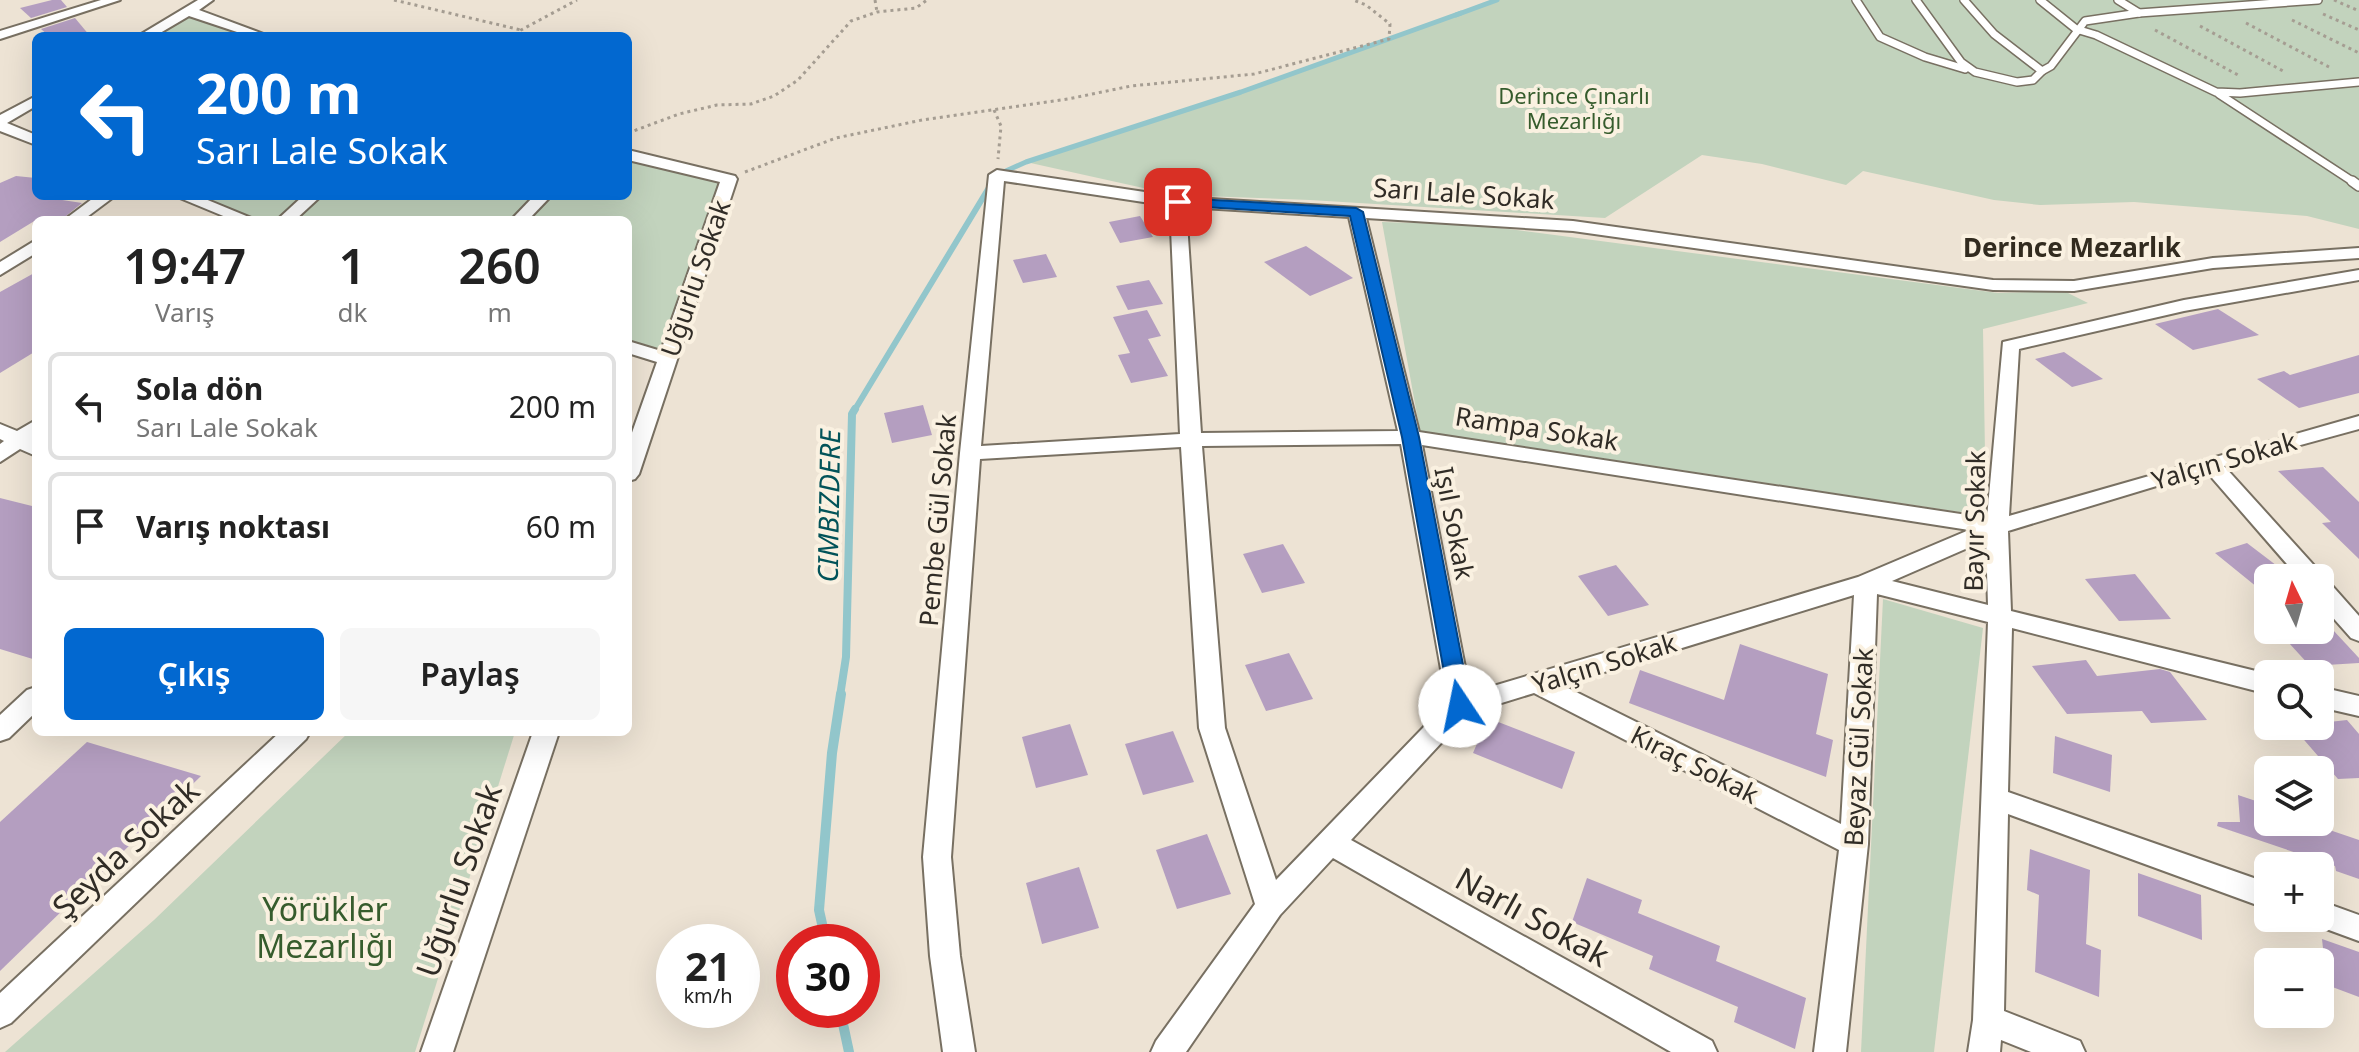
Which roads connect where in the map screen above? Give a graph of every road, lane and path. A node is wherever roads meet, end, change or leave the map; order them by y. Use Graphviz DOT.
graph roads {
  1 [pos="114,0"];
  2 [pos="207,0"];
  3 [pos="394,0"];
  4 [pos="577,0"];
  5 [pos="875,0"];
  6 [pos="927,0"];
  7 [pos="1353,0"];
  8 [pos="1856,0"];
  9 [pos="1916,0"];
  10 [pos="1964,0"];
  11 [pos="2040,0"];
  12 [pos="2118,0"];
  13 [pos="2308,0"];
  14 [pos="2318,0"];
  15 [pos="2333,0"];
  16 [pos="2259,4"];
  17 [pos="2218,5"];
  18 [pos="2171,10"];
  19 [pos="188,11"];
  20 [pos="2359,11"];
  21 [pos="877,12"];
  22 [pos="2139,13"];
  23 [pos="2126,14"];
  24 [pos="2076,29"];
  25 [pos="521,30"];
  26 [pos="152,32"];
  27 [pos="250,32"];
  28 [pos="0,35"];
  29 [pos="2359,53"];
  30 [pos="2042,71"];
  31 [pos="1975,72"];
  32 [pos="2358,82"];
  33 [pos="2312,86"];
  34 [pos="2267,91"];
  35 [pos="2216,92"];
  36 [pos="32,103"];
  37 [pos="994,110"];
  38 [pos="0,123"];
  39 [pos="632,132"];
  40 [pos="32,138"];
  41 [pos="632,156"];
  42 [pos="997,175"];
  43 [pos="729,179"];
  44 [pos="2359,186"];
  45 [pos="101,200"];
  46 [pos="194,200"];
  47 [pos="308,200"];
  48 [pos="539,200"];
  49 [pos="1178,202"];
  50 [pos="1356,212"];
  51 [pos="78,216"];
  52 [pos="237,216"];
  53 [pos="290,216"];
  54 [pos="523,216"];
  55 [pos="32,248"];
  56 [pos="2359,253"];
  57 [pos="0,270"];
  58 [pos="2359,275"];
  59 [pos="632,348"];
  60 [pos="667,359"];
  61 [pos="2359,422"];
  62 [pos="1410,437"];
  63 [pos="18,440"];
  64 [pos="1191,440"];
  65 [pos="970,453"];
  66 [pos="0,455"];
  67 [pos="632,462"];
  68 [pos="2210,463"];
  69 [pos="1997,527"];
  70 [pos="2300,564"];
  71 [pos="1866,583"];
  72 [pos="2334,603"];
  73 [pos="2000,619"];
  74 [pos="2359,632"];
  75 [pos="2254,681"];
  76 [pos="1536,683"];
  77 [pos="2334,700"];
  78 [pos="32,701"];
  79 [pos="1460,706"];
  80 [pos="2359,706"];
  81 [pos="0,731"];
  82 [pos="293,736"];
  83 [pos="545,736"];
  84 [pos="1997,799"];
  85 [pos="1330,842"];
  86 [pos="1854,844"];
  87 [pos="2254,891"];
  88 [pos="1270,906"];
  89 [pos="2334,919"];
  90 [pos="2359,928"];
  91 [pos="0,1013"];
  92 [pos="1988,1020"];
  93 [pos="437,1052"];
  94 [pos="959,1052"];
  95 [pos="1167,1052"];
  96 [pos="1701,1052"];
  97 [pos="1830,1052"];
  98 [pos="1984,1052"];
  99 [pos="2069,1052"];
  1 -- 28 [label="street"];
  2 -- 19 [label="street"];
  3 -- 25 [label="path"];
  4 -- 25 [label="path"];
  5 -- 21 [label="path"];
  6 -- 21 [label="path"];
  7 -- 37 [label="path"];
  8 -- 31 [label="lane"];
  9 -- 31 [label="lane"];
  10 -- 30 [label="lane"];
  11 -- 24 [label="lane"];
  12 -- 22 [label="lane"];
  13 -- 14 [label="lane"];
  13 -- 16 [label="lane"];
  15 -- 20 [label="path"];
  16 -- 17 [label="lane"];
  16 -- 29 [label="path"];
  17 -- 18 [label="lane"];
  17 -- 32 [label="path"];
  18 -- 22 [label="lane"];
  18 -- 33 [label="path"];
  19 -- 26 [label="street"];
  19 -- 27 [label="street"];
  21 -- 39 [label="path"];
  22 -- 23 [label="lane"];
  23 -- 24 [label="lane"];
  23 -- 34 [label="path"];
  24 -- 30 [label="lane"];
  24 -- 35 [label="lane"];
  30 -- 31 [label="lane"];
  32 -- 33 [label="lane"];
  33 -- 34 [label="lane"];
  34 -- 35 [label="lane"];
  35 -- 44 [label="lane"];
  36 -- 38 [label="street"];
  37 -- 42 [label="path"];
  37 -- 43 [label="path"];
  38 -- 40 [label="street"];
  41 -- 43 [label="street, Uğurlu Sokak"];
  42 -- 49 [label="street"];
  42 -- 65 [label="street, Pembe Gül Sokak"];
  43 -- 60 [label="street, Uğurlu Sokak"];
  45 -- 51 [label="street"];
  46 -- 52 [label="street"];
  47 -- 53 [label="street"];
  48 -- 54 [label="street"];
  49 -- 50 [label="street, Sarı Lale Sokak"];
  49 -- 64 [label="street"];
  50 -- 56 [label="street, Sarı Lale Sokak"];
  50 -- 62 [label="street, Işıl Sokak"];
  55 -- 57 [label="street"];
  58 -- 69 [label="street, Bayır Sokak"];
  59 -- 60 [label="street"];
  60 -- 67 [label="street, Uğurlu Sokak"];
  61 -- 68 [label="street, Yalçın Sokak"];
  62 -- 64 [label="street, Rampa Sokak"];
  62 -- 69 [label="street, Rampa Sokak"];
  62 -- 79 [label="street, Işıl Sokak"];
  63 -- 66 [label="street"];
  64 -- 65 [label="street, Rampa Sokak"];
  64 -- 88 [label="street"];
  65 -- 94 [label="street, Pembe Gül Sokak"];
  68 -- 69 [label="street, Yalçın Sokak"];
  68 -- 70 [label="street"];
  69 -- 71 [label="street"];
  69 -- 73 [label="street, Bayır Sokak"];
  71 -- 73 [label="street"];
  71 -- 76 [label="street, Yalçın Sokak"];
  71 -- 86 [label="street, Beyaz Gül Sokak"];
  72 -- 74 [label="street"];
  73 -- 75 [label="street"];
  73 -- 84 [label="street, Bayır Sokak"];
  76 -- 79 [label="street, Yalçın Sokak"];
  76 -- 86 [label="street, Kıraç Sokak"];
  77 -- 80 [label="street"];
  78 -- 81 [label="street"];
  79 -- 85 [label="street, Yalçın Sokak"];
  82 -- 91 [label="street, Şeyda Sokak"];
  83 -- 93 [label="street, Uğurlu Sokak"];
  84 -- 87 [label="street"];
  84 -- 92 [label="street, Bayır Sokak"];
  85 -- 88 [label="street, Yalçın Sokak"];
  85 -- 96 [label="street, Narlı Sokak"];
  86 -- 97 [label="street, Beyaz Gül Sokak"];
  88 -- 95 [label="street, Yalçın Sokak"];
  89 -- 90 [label="street"];
  92 -- 98 [label="street, Bayır Sokak"];
  92 -- 99 [label="street"];
}
